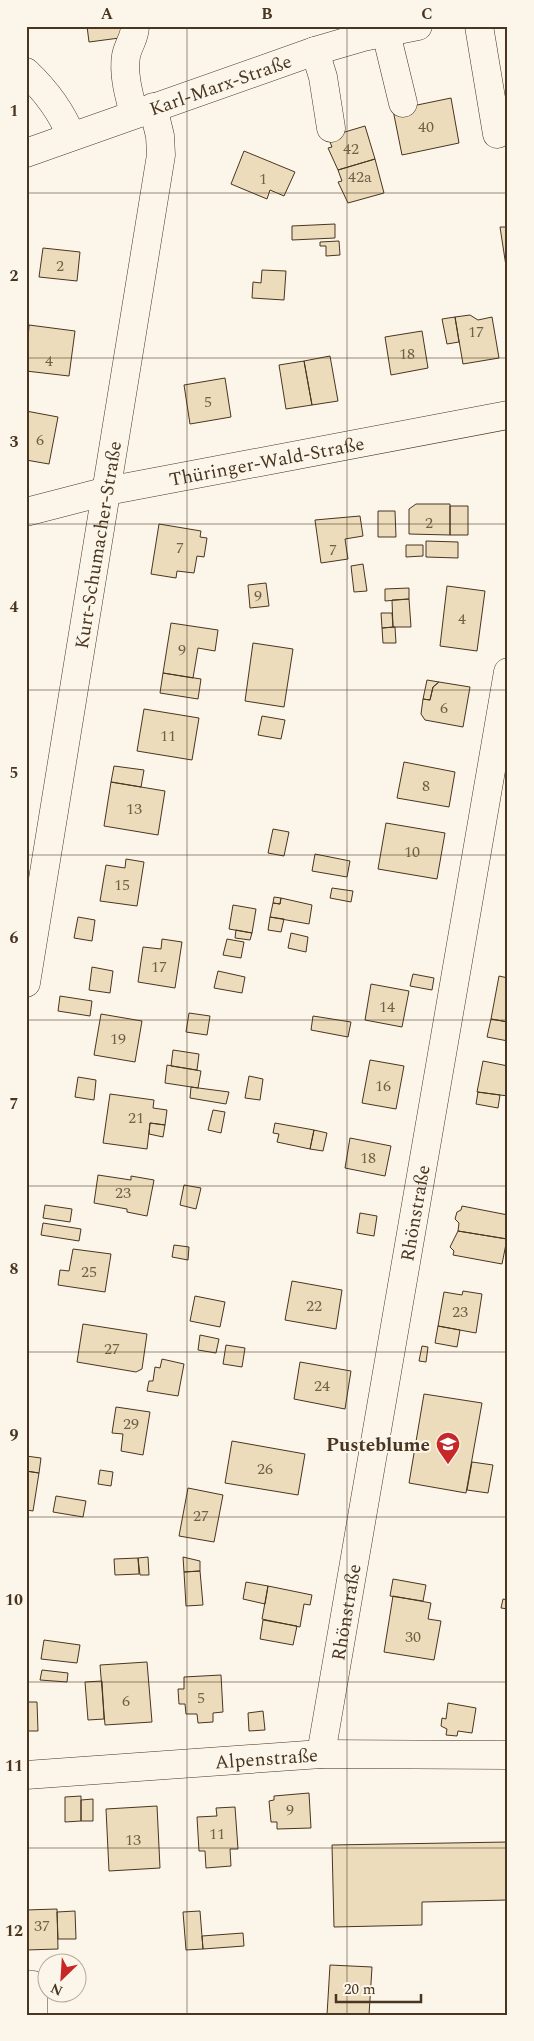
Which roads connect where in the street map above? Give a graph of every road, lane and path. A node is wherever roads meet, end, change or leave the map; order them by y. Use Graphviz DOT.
graph roads {
  1 [pos="135,26"];
  2 [pos="418,26"];
  3 [pos="479,26"];
  4 [pos="370,32"];
  5 [pos="315,50"];
  6 [pos="26,72"];
  7 [pos="403,103"];
  8 [pos="143,111"];
  9 [pos="331,128"];
  10 [pos="497,134"];
  11 [pos="70,136"];
  12 [pos="26,153"];
  13 [pos="508,415"];
  14 [pos="107,490"];
  15 [pos="26,512"];
  16 [pos="508,672"];
  17 [pos="26,983"];
  18 [pos="321,1754"];
  19 [pos="508,1755"];
  20 [pos="26,1775"];
  21 [pos="26,1985"];
  22 [pos="33,2015"];
  1 -- 8 [label="street, Kurt-Schumacher-Straße"];
  2 -- 4 [label="street, Karl-Marx-Straße"];
  3 -- 10 [label="street"];
  4 -- 5 [label="street, Karl-Marx-Straße"];
  4 -- 7 [label="street"];
  5 -- 8 [label="street, Karl-Marx-Straße"];
  5 -- 9 [label="street"];
  6 -- 11 [label="street"];
  8 -- 11 [label="street, Karl-Marx-Straße"];
  8 -- 14 [label="street, Kurt-Schumacher-Straße"];
  11 -- 12 [label="street, Karl-Marx-Straße"];
  13 -- 14 [label="street, Thüringer-Wald-Straße"];
  14 -- 15 [label="street, Thüringer-Wald-Straße"];
  14 -- 17 [label="street, Kurt-Schumacher-Straße"];
  16 -- 18 [label="street, Rhönstraße"];
  18 -- 19 [label="street, Alpenstraße"];
  18 -- 20 [label="street, Alpenstraße"];
  21 -- 22 [label="street"];
}
